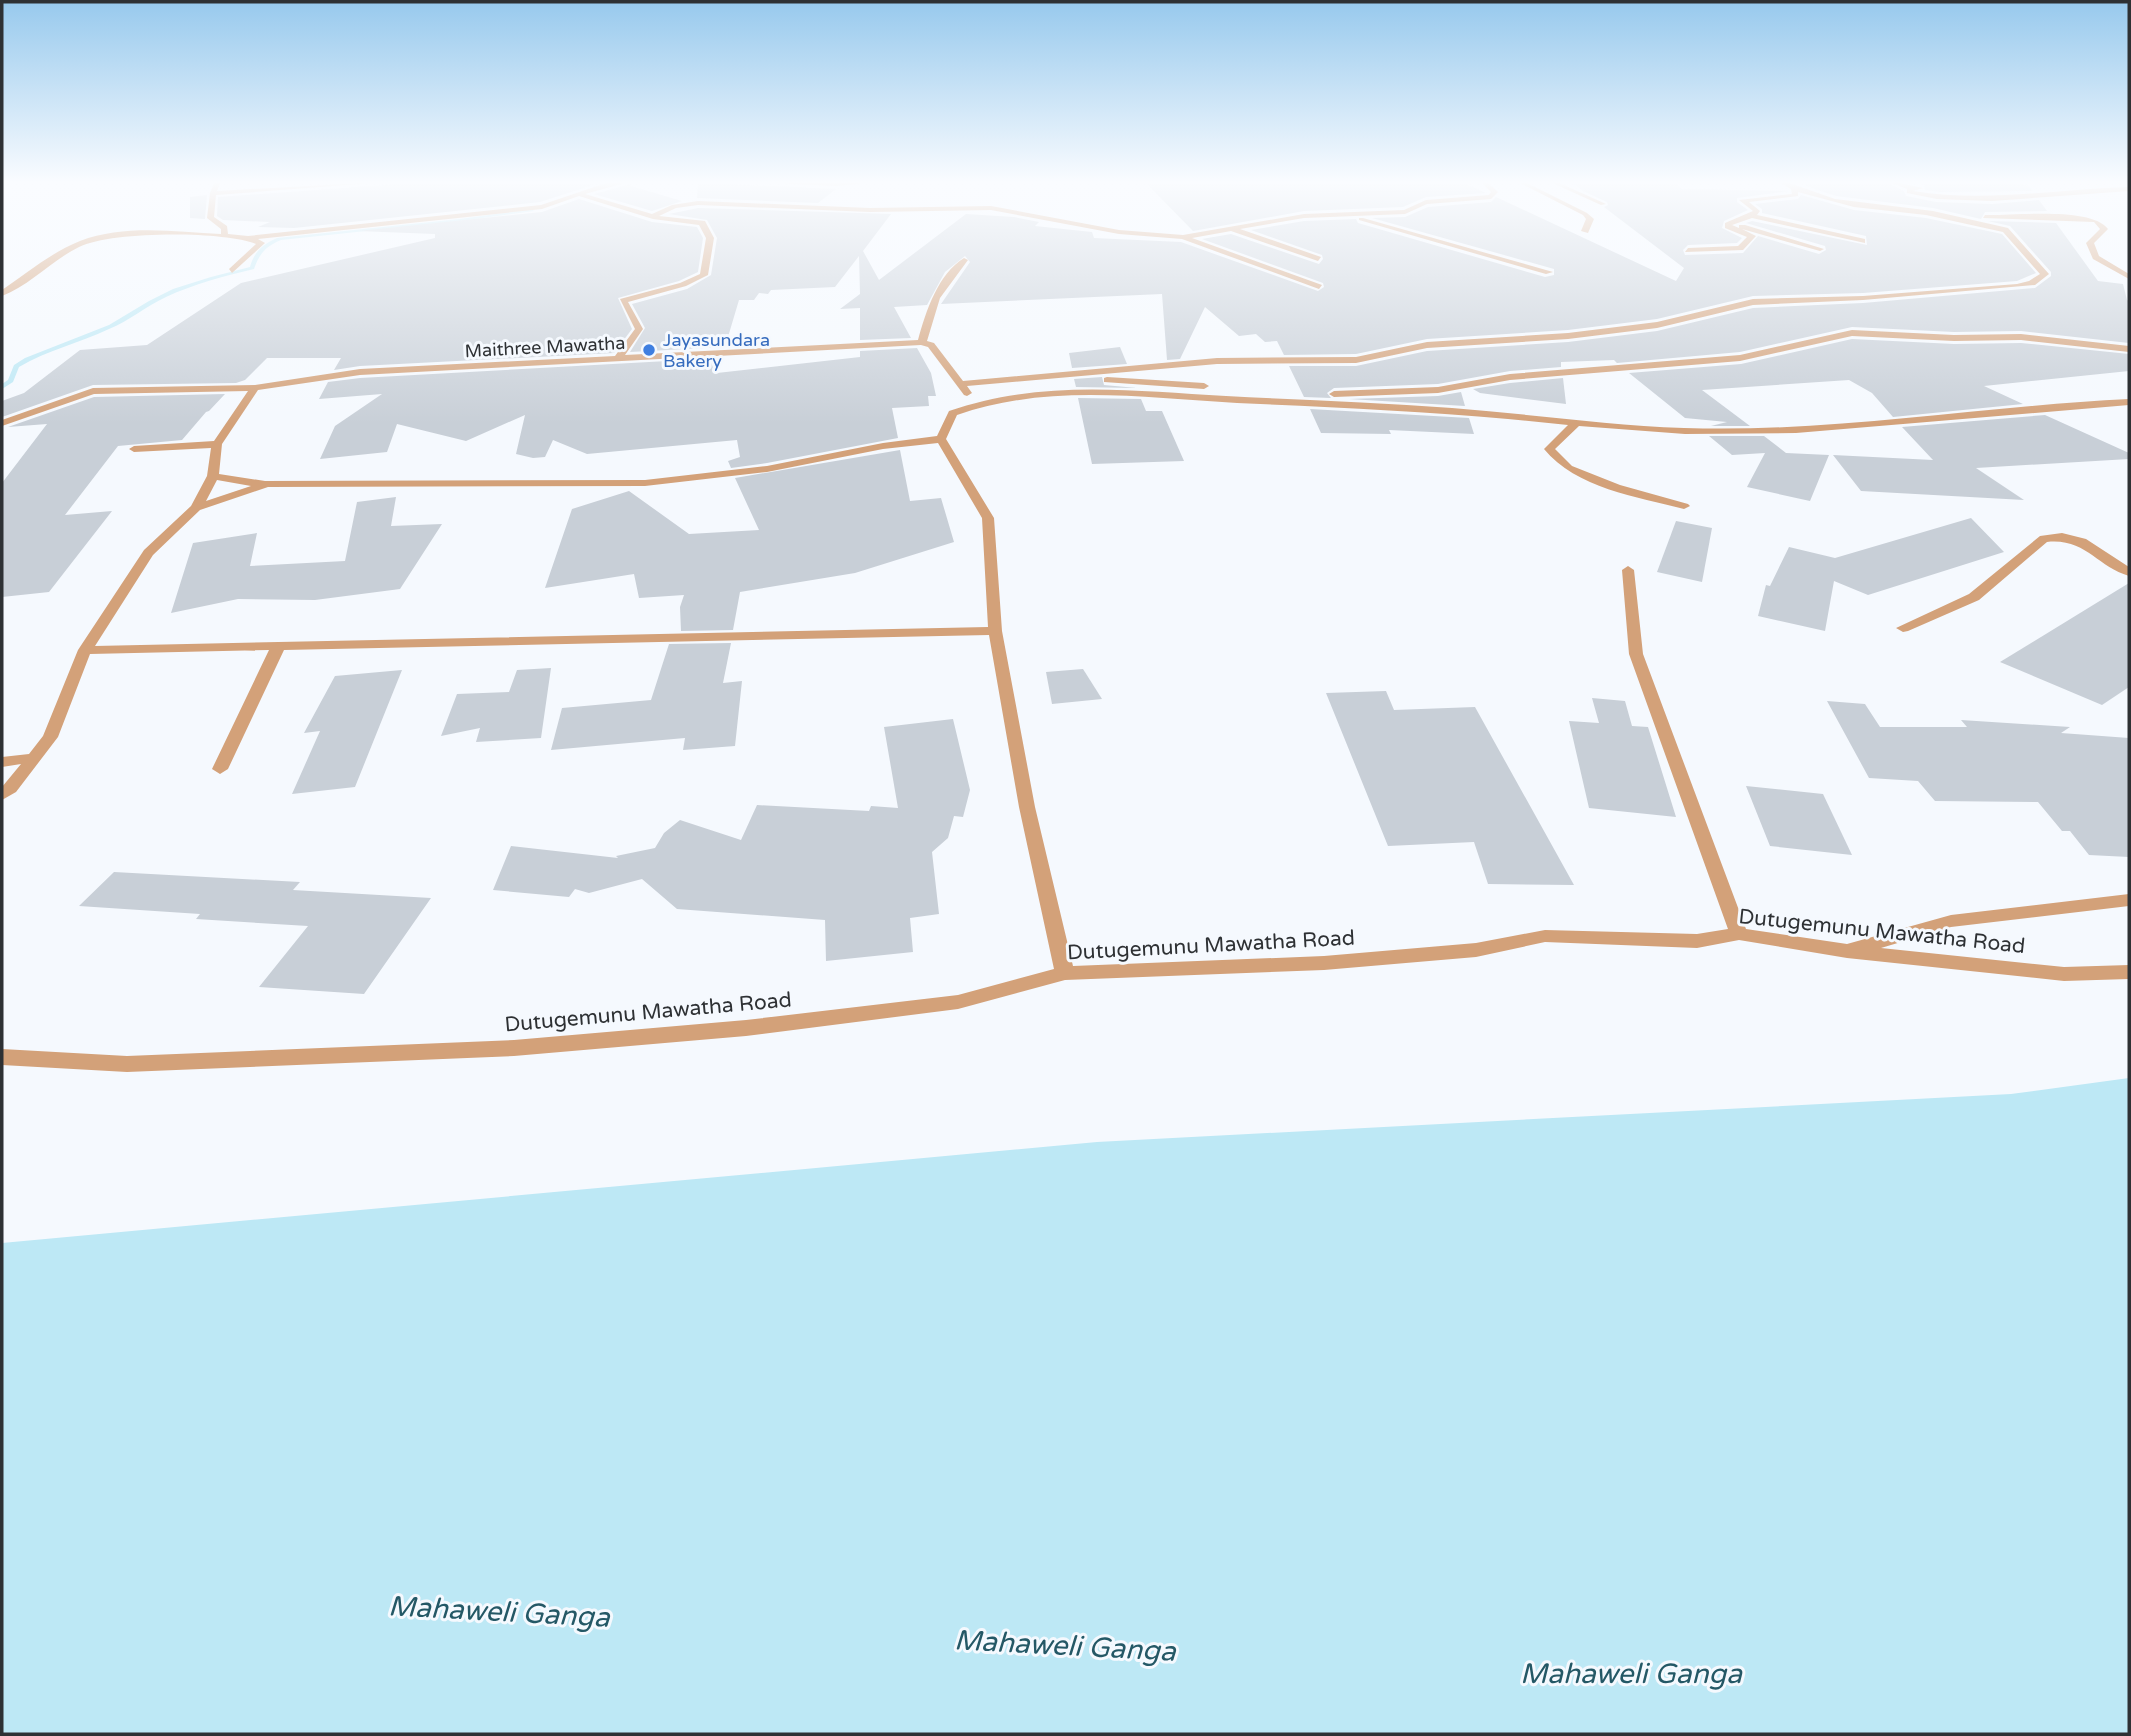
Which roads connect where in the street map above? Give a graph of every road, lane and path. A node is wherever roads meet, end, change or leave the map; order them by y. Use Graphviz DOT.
graph roads {
  1 [pos="51,262"];
  2 [pos="241,262"];
  3 [pos="706,262"];
  4 [pos="962,262"];
  5 [pos="1252,262"];
  6 [pos="1514,262"];
  7 [pos="2034,262"];
  8 [pos="2104,262"];
  9 [pos="232,271"];
  10 [pos="1549,272"];
  11 [pos="2129,277"];
  12 [pos="1320,287"];
  13 [pos="2,294"];
  14 [pos="922,342"];
  15 [pos="2129,349"];
  16 [pos="617,359"];
  17 [pos="1030,377"];
  18 [pos="960,384"];
  19 [pos="1212,386"];
  20 [pos="255,388"];
  21 [pos="1278,390"];
  22 [pos="2129,401"];
  23 [pos="975,404"];
  24 [pos="2,423"];
  25 [pos="1576,424"];
  26 [pos="941,439"];
  27 [pos="217,444"];
  28 [pos="134,449"];
  29 [pos="213,476"];
  30 [pos="267,484"];
  31 [pos="1684,506"];
  32 [pos="196,508"];
  33 [pos="1628,570"];
  34 [pos="2129,572"];
  35 [pos="1903,628"];
  36 [pos="995,631"];
  37 [pos="279,645"];
  38 [pos="85,650"];
  39 [pos="33,758"];
  40 [pos="2,762"];
  41 [pos="220,769"];
  42 [pos="2,795"];
  43 [pos="2129,900"];
  44 [pos="1739,934"];
  45 [pos="1847,951"];
  46 [pos="2129,972"];
  47 [pos="1065,973"];
  48 [pos="2,1057"];
  1 -- 13 [label="street"];
  2 -- 9 [label="street"];
  3 -- 16 [label="street"];
  4 -- 14 [label="street"];
  5 -- 12 [label="street"];
  6 -- 10 [label="street"];
  7 -- 17 [label="street"];
  8 -- 11 [label="street"];
  14 -- 16 [label="street, Maithree Mawatha"];
  14 -- 18 [label="street"];
  15 -- 21 [label="street"];
  16 -- 20 [label="street, Maithree Mawatha"];
  17 -- 18 [label="street"];
  17 -- 19 [label="street"];
  18 -- 23 [label="street"];
  20 -- 24 [label="street, Maithree Mawatha"];
  20 -- 27 [label="street"];
  22 -- 25 [label="street"];
  23 -- 25 [label="street"];
  23 -- 26 [label="street"];
  25 -- 31 [label="street"];
  26 -- 30 [label="street"];
  26 -- 36 [label="street"];
  27 -- 28 [label="street"];
  27 -- 29 [label="street"];
  29 -- 30 [label="street"];
  29 -- 32 [label="street"];
  30 -- 32 [label="street"];
  32 -- 38 [label="street"];
  33 -- 44 [label="street"];
  34 -- 35 [label="street"];
  36 -- 37 [label="street"];
  36 -- 47 [label="street"];
  37 -- 38 [label="street"];
  37 -- 41 [label="street"];
  38 -- 39 [label="street"];
  39 -- 40 [label="street"];
  39 -- 42 [label="street"];
  43 -- 45 [label="street"];
  44 -- 45 [label="street, Dutugemunu Mawatha Road"];
  44 -- 47 [label="street, Dutugemunu Mawatha Road"];
  45 -- 46 [label="street, Dutugemunu Mawatha Road"];
  47 -- 48 [label="street, Dutugemunu Mawatha Road"];
}
